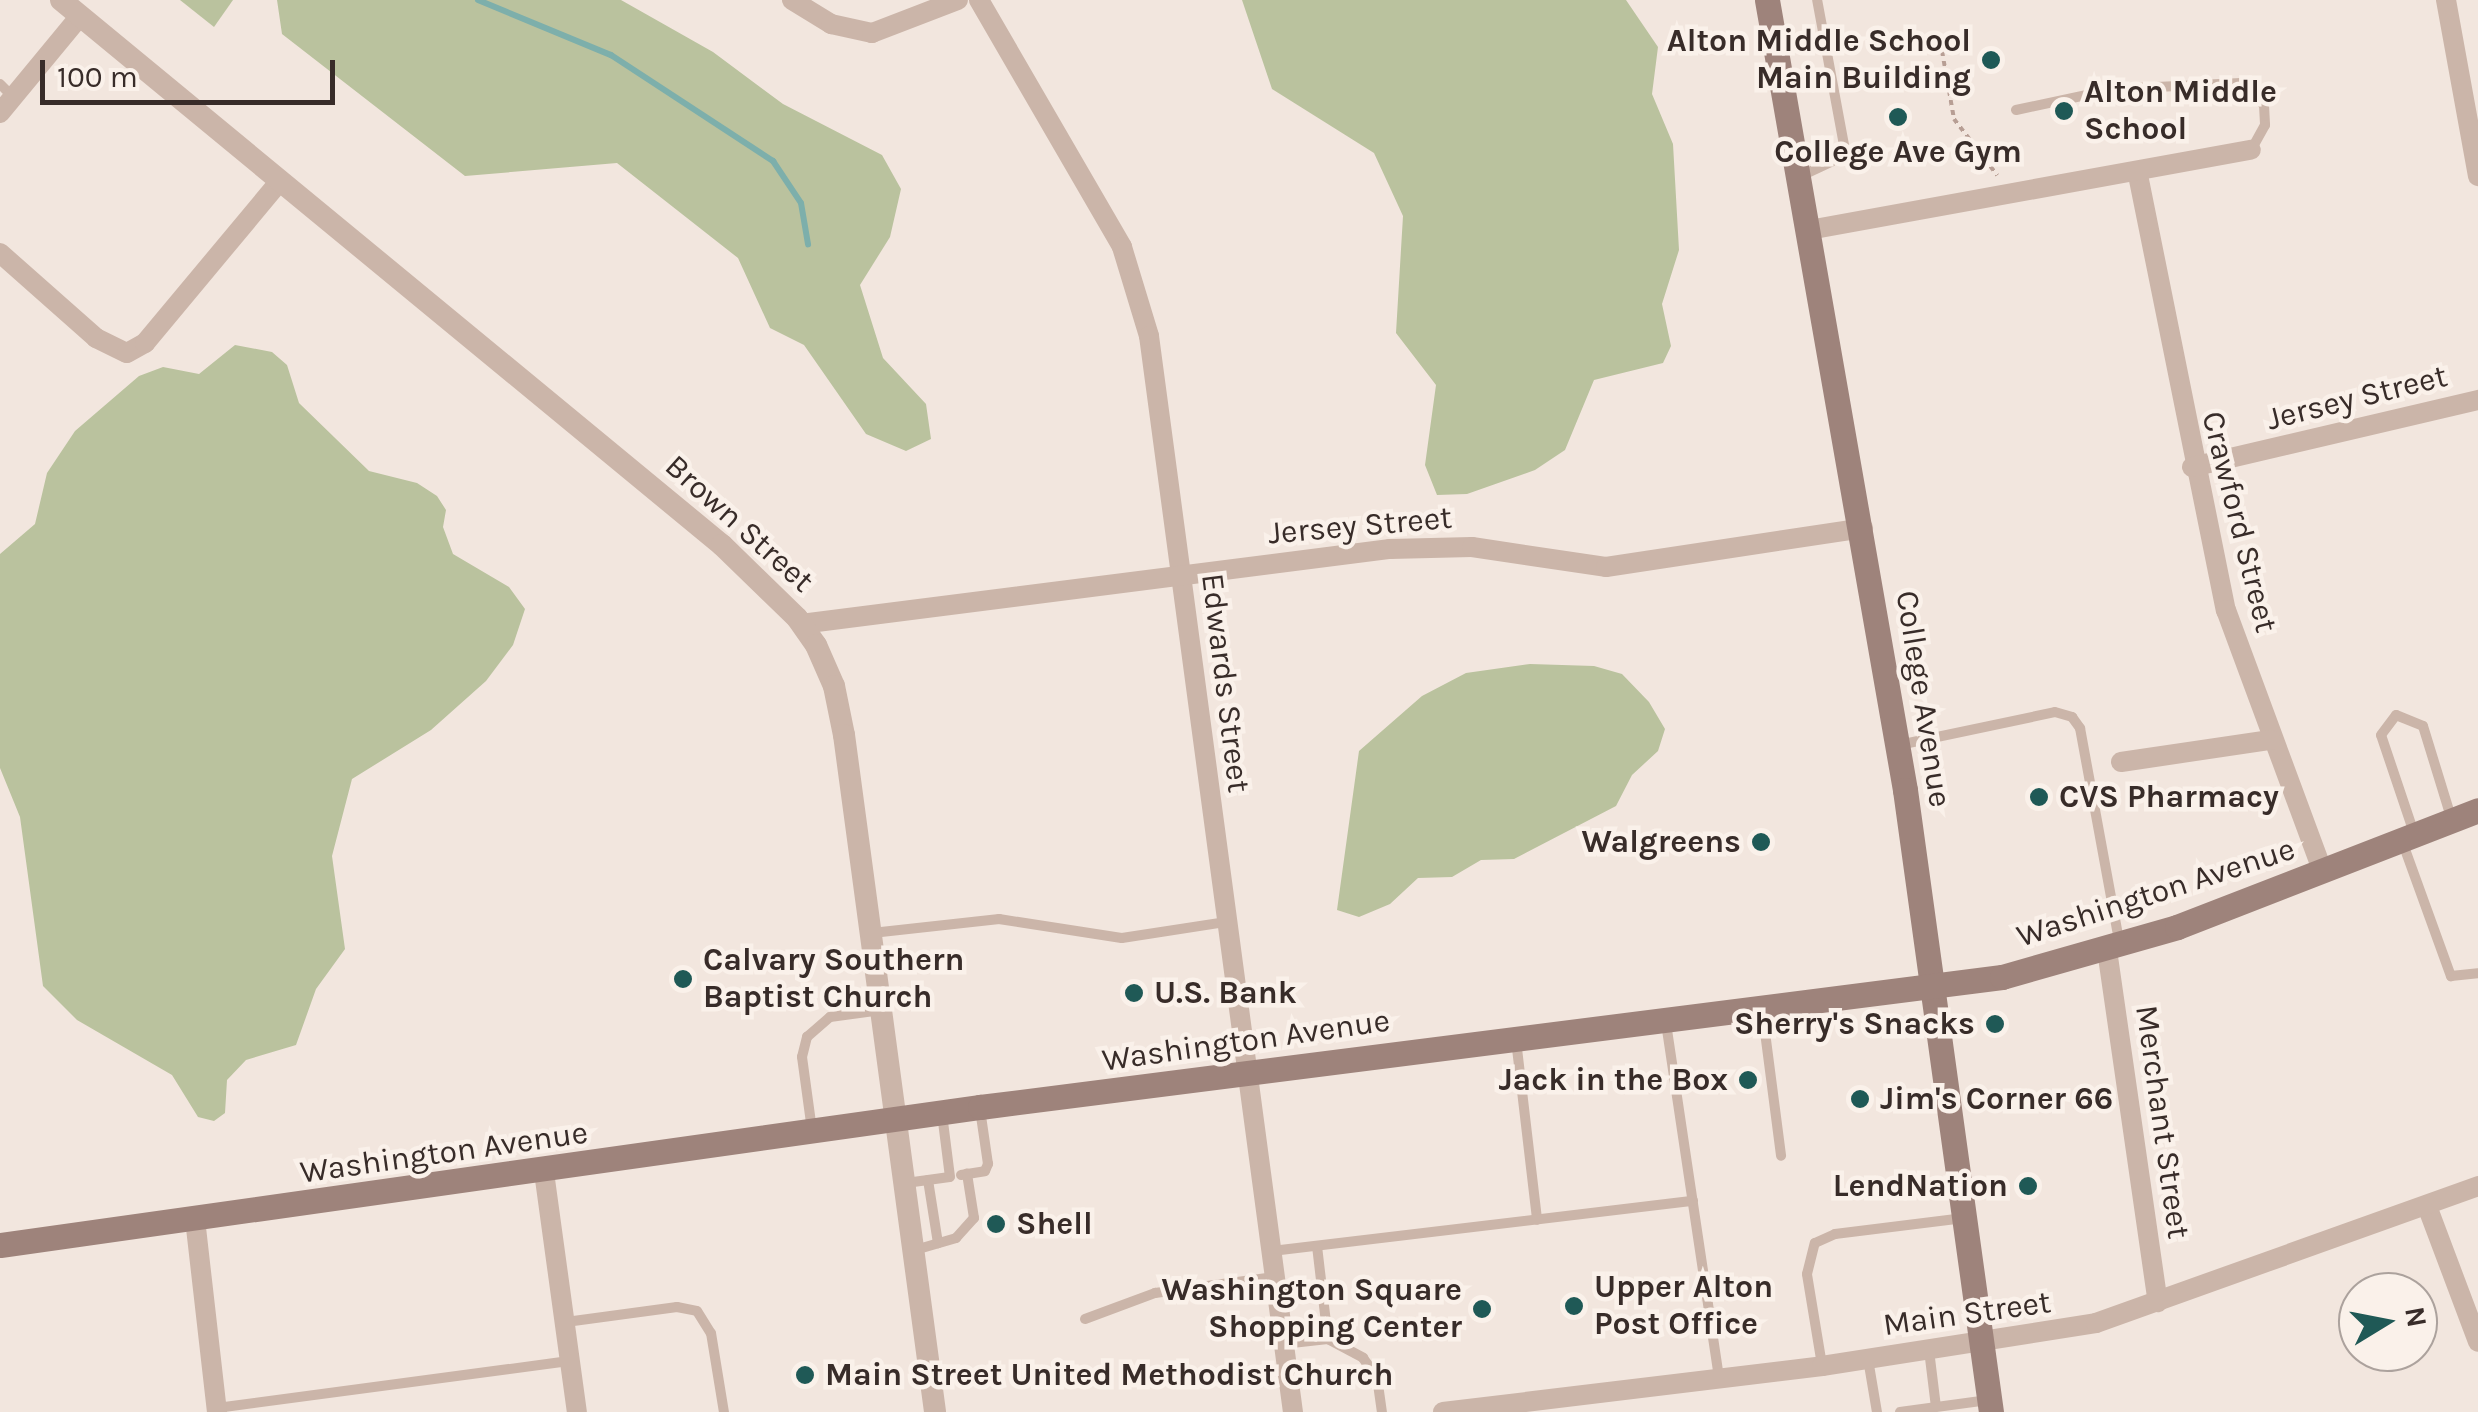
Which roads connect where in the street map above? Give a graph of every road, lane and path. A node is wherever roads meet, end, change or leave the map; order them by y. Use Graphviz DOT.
graph roads {
  1 [pos="60,0"];
  2 [pos="792,0"];
  3 [pos="958,0"];
  4 [pos="980,0"];
  5 [pos="1767,0"];
  6 [pos="1817,0"];
  7 [pos="2446,0"];
  8 [pos="80,16"];
  9 [pos="1942,50"];
  10 [pos="4,98"];
  11 [pos="2016,110"];
  12 [pos="2251,150"];
  13 [pos="2138,175"];
  14 [pos="1800,176"];
  15 [pos="2478,176"];
  16 [pos="278,182"];
  17 [pos="2015,192"];
  18 [pos="1809,230"];
  19 [pos="0,253"];
  20 [pos="2478,400"];
  21 [pos="2192,467"];
  22 [pos="1863,528"];
  23 [pos="1182,575"];
  24 [pos="801,624"];
  25 [pos="2270,740"];
  26 [pos="1898,745"];
  27 [pos="2120,762"];
  28 [pos="2478,810"];
  29 [pos="2452,821"];
  30 [pos="2409,838"];
  31 [pos="2323,872"];
  32 [pos="1225,922"];
  33 [pos="872,933"];
  34 [pos="2114,948"];
  35 [pos="2478,973"];
  36 [pos="1935,988"];
  37 [pos="883,1010"];
  38 [pos="1762,1010"];
  39 [pos="1666,1022"];
  40 [pos="1516,1039"];
  41 [pos="1247,1074"];
  42 [pos="980,1107"];
  43 [pos="942,1112"];
  44 [pos="898,1118"];
  45 [pos="812,1132"];
  46 [pos="1780,1156"];
  47 [pos="544,1172"];
  48 [pos="966,1174"];
  49 [pos="950,1177"];
  50 [pos="917,1181"];
  51 [pos="2478,1186"];
  52 [pos="1693,1201"];
  53 [pos="2427,1206"];
  54 [pos="1965,1218"];
  55 [pos="194,1219"];
  56 [pos="1537,1220"];
  57 [pos="938,1243"];
  58 [pos="0,1244"];
  59 [pos="1317,1246"];
  60 [pos="914,1250"];
  61 [pos="1270,1252"];
  62 [pos="1274,1277"];
  63 [pos="2158,1302"];
  64 [pos="1085,1320"];
  65 [pos="566,1322"];
  66 [pos="1328,1339"];
  67 [pos="1981,1342"];
  68 [pos="2478,1342"];
  69 [pos="1283,1344"];
  70 [pos="1929,1350"];
  71 [pos="1868,1359"];
  72 [pos="570,1360"];
  73 [pos="1822,1366"];
  74 [pos="1719,1378"];
  75 [pos="1936,1407"];
  76 [pos="1978,1407"];
  77 [pos="217,1410"];
  78 [pos="577,1412"];
  79 [pos="724,1412"];
  80 [pos="935,1412"];
  81 [pos="1293,1412"];
  82 [pos="1382,1412"];
  83 [pos="1443,1412"];
  84 [pos="1877,1412"];
  85 [pos="1900,1412"];
  1 -- 8 [label="street, Brown Street"];
  2 -- 3 [label="street"];
  4 -- 23 [label="street, Edwards Street"];
  5 -- 14 [label="main road, College Avenue"];
  6 -- 14 [label="lane"];
  7 -- 15 [label="street"];
  8 -- 10 [label="street"];
  8 -- 16 [label="street, Brown Street"];
  9 -- 17 [label="path"];
  11 -- 12 [label="lane"];
  12 -- 13 [label="street"];
  13 -- 17 [label="street"];
  13 -- 21 [label="street, Crawford Street"];
  14 -- 18 [label="main road, College Avenue"];
  16 -- 19 [label="street"];
  16 -- 24 [label="street, Brown Street"];
  17 -- 18 [label="street"];
  18 -- 22 [label="main road, College Avenue"];
  20 -- 21 [label="street, Jersey Street"];
  21 -- 25 [label="street, Crawford Street"];
  22 -- 23 [label="street, Jersey Street"];
  22 -- 26 [label="main road, College Avenue"];
  23 -- 24 [label="street, Jersey Street"];
  23 -- 32 [label="street, Edwards Street"];
  24 -- 33 [label="street, Brown Street"];
  25 -- 27 [label="street"];
  25 -- 31 [label="street, Crawford Street"];
  26 -- 34 [label="lane"];
  26 -- 36 [label="main road, College Avenue"];
  28 -- 29 [label="main road, Washington Avenue"];
  29 -- 30 [label="main road, Washington Avenue"];
  29 -- 30 [label="lane"];
  30 -- 31 [label="main road, Washington Avenue"];
  30 -- 35 [label="lane"];
  31 -- 34 [label="main road, Washington Avenue"];
  32 -- 33 [label="lane"];
  32 -- 41 [label="street, Edwards Street"];
  33 -- 37 [label="street, Brown Street"];
  34 -- 36 [label="main road, Washington Avenue"];
  34 -- 63 [label="street, Merchant Street"];
  36 -- 38 [label="main road, Washington Avenue"];
  36 -- 54 [label="main road, College Avenue"];
  37 -- 44 [label="street, Brown Street"];
  37 -- 45 [label="lane"];
  38 -- 39 [label="main road, Washington Avenue"];
  38 -- 46 [label="lane"];
  39 -- 40 [label="main road, Washington Avenue"];
  39 -- 52 [label="lane"];
  40 -- 41 [label="main road, Washington Avenue"];
  40 -- 56 [label="lane"];
  41 -- 42 [label="main road, Washington Avenue"];
  41 -- 61 [label="street, Edwards Street"];
  42 -- 43 [label="main road, Washington Avenue"];
  42 -- 48 [label="lane"];
  43 -- 44 [label="main road, Washington Avenue"];
  43 -- 49 [label="lane"];
  44 -- 45 [label="main road, Washington Avenue"];
  44 -- 50 [label="street, Brown Street"];
  45 -- 47 [label="main road, Washington Avenue"];
  47 -- 55 [label="main road, Washington Avenue"];
  47 -- 65 [label="street"];
  48 -- 49 [label="lane"];
  48 -- 57 [label="lane"];
  49 -- 50 [label="lane"];
  50 -- 57 [label="lane"];
  50 -- 60 [label="street, Brown Street"];
  51 -- 53 [label="street, Main Street"];
  52 -- 56 [label="lane"];
  52 -- 74 [label="lane"];
  53 -- 63 [label="street, Main Street"];
  53 -- 68 [label="street"];
  54 -- 67 [label="main road, College Avenue"];
  54 -- 73 [label="lane"];
  55 -- 58 [label="main road, Washington Avenue"];
  55 -- 77 [label="street"];
  56 -- 59 [label="lane"];
  57 -- 60 [label="lane"];
  59 -- 61 [label="lane"];
  59 -- 66 [label="lane"];
  60 -- 80 [label="street, Brown Street"];
  61 -- 62 [label="street, Edwards Street"];
  62 -- 64 [label="lane"];
  62 -- 69 [label="street, Edwards Street"];
  63 -- 67 [label="street, Main Street"];
  65 -- 72 [label="street"];
  65 -- 79 [label="lane"];
  66 -- 69 [label="lane"];
  66 -- 82 [label="lane"];
  67 -- 70 [label="street, Main Street"];
  67 -- 76 [label="main road, College Avenue"];
  69 -- 81 [label="street, Edwards Street"];
  70 -- 71 [label="street, Main Street"];
  70 -- 75 [label="lane"];
  71 -- 73 [label="street, Main Street"];
  71 -- 84 [label="lane"];
  72 -- 77 [label="lane"];
  72 -- 78 [label="street"];
  73 -- 74 [label="street, Main Street"];
  74 -- 83 [label="street, Main Street"];
  75 -- 76 [label="lane"];
  75 -- 85 [label="lane"];
}
